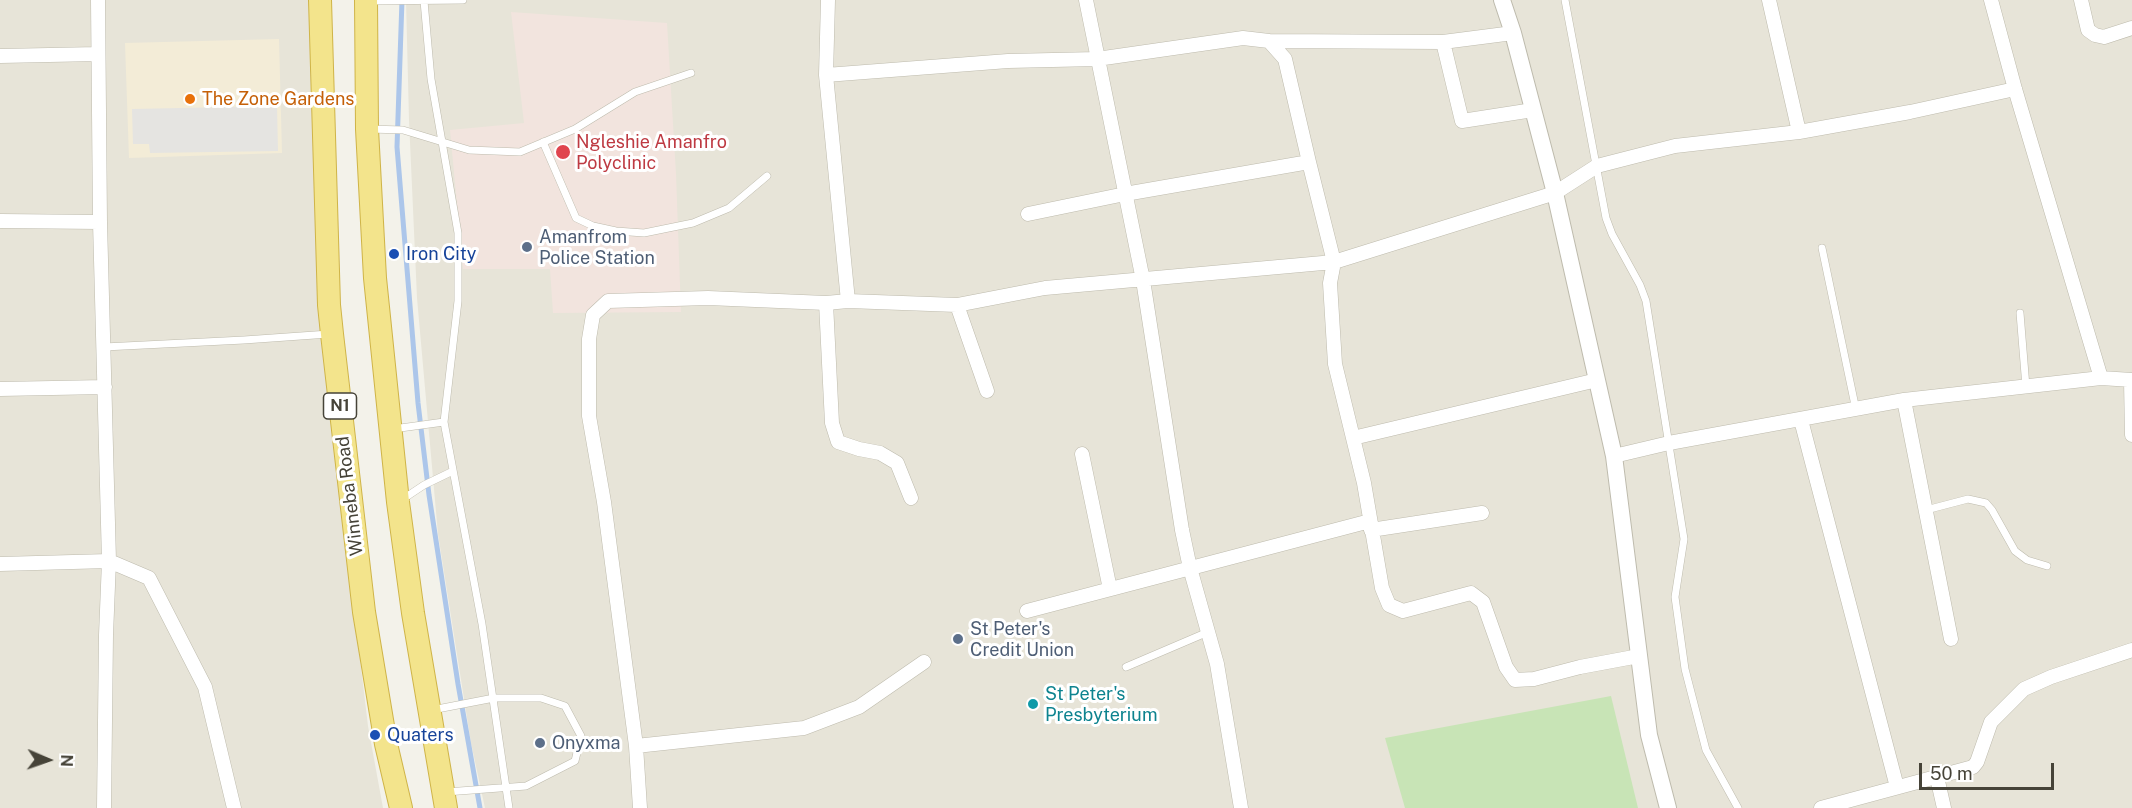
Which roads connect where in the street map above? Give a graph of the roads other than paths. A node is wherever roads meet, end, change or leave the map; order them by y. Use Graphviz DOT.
graph roads {
  1 [pos="98,0"];
  2 [pos="320,0"];
  3 [pos="424,0"];
  4 [pos="463,0"];
  5 [pos="828,0"];
  6 [pos="1086,0"];
  7 [pos="1502,0"];
  8 [pos="1565,0"];
  9 [pos="1769,0"];
  10 [pos="1991,0"];
  11 [pos="2081,0"];
  12 [pos="366,1"];
  13 [pos="2132,28"];
  14 [pos="1513,33"];
  15 [pos="1269,41"];
  16 [pos="1443,42"];
  17 [pos="98,54"];
  18 [pos="0,56"];
  19 [pos="1097,59"];
  20 [pos="691,73"];
  21 [pos="826,75"];
  22 [pos="2014,88"];
  23 [pos="1533,110"];
  24 [pos="367,129"];
  25 [pos="1799,132"];
  26 [pos="441,141"];
  27 [pos="543,142"];
  28 [pos="1309,162"];
  29 [pos="1597,166"];
  30 [pos="767,176"];
  31 [pos="1555,193"];
  32 [pos="1125,194"];
  33 [pos="1028,214"];
  34 [pos="0,221"];
  35 [pos="100,222"];
  36 [pos="1822,248"];
  37 [pos="1334,262"];
  38 [pos="1143,280"];
  39 [pos="848,301"];
  40 [pos="826,303"];
  41 [pos="957,305"];
  42 [pos="2020,313"];
  43 [pos="332,334"];
  44 [pos="104,347"];
  45 [pos="2101,378"];
  46 [pos="1597,380"];
  47 [pos="2131,380"];
  48 [pos="105,387"];
  49 [pos="2026,387"];
  50 [pos="0,389"];
  51 [pos="987,391"];
  52 [pos="1904,400"];
  53 [pos="1857,410"];
  54 [pos="1801,420"];
  55 [pos="444,422"];
  56 [pos="390,429"];
  57 [pos="2132,435"];
  58 [pos="1353,438"];
  59 [pos="1669,443"];
  60 [pos="1082,454"];
  61 [pos="1614,456"];
  62 [pos="453,471"];
  63 [pos="911,498"];
  64 [pos="398,502"];
  65 [pos="1926,510"];
  66 [pos="1482,513"];
  67 [pos="1370,525"];
  68 [pos="109,561"];
  69 [pos="0,564"];
  70 [pos="2047,566"];
  71 [pos="1190,568"];
  72 [pos="1110,589"];
  73 [pos="1027,611"];
  74 [pos="1208,632"];
  75 [pos="1951,639"];
  76 [pos="2132,650"];
  77 [pos="1639,656"];
  78 [pos="924,662"];
  79 [pos="1126,667"];
  80 [pos="494,698"];
  81 [pos="429,711"];
  82 [pos="636,746"];
  83 [pos="1937,777"];
  84 [pos="1896,787"];
  85 [pos="505,788"];
  86 [pos="444,800"];
  87 [pos="104,808"];
  88 [pos="234,808"];
  89 [pos="401,808"];
  90 [pos="509,808"];
  91 [pos="640,808"];
  92 [pos="1241,808"];
  93 [pos="1668,808"];
  94 [pos="1738,808"];
  95 [pos="1821,808"];
  96 [pos="1944,808"];
  1 -- 17 [label="street"];
  2 -- 43 [label="highway, Winneba Road / N1"];
  3 -- 4 [label="lane"];
  3 -- 12 [label="lane"];
  3 -- 26 [label="lane"];
  5 -- 21 [label="street"];
  6 -- 19 [label="street"];
  7 -- 14 [label="street"];
  8 -- 29 [label="lane"];
  9 -- 25 [label="street"];
  10 -- 22 [label="street"];
  11 -- 13 [label="street"];
  12 -- 24 [label="highway"];
  14 -- 16 [label="street"];
  14 -- 23 [label="street"];
  15 -- 16 [label="street"];
  15 -- 19 [label="street"];
  15 -- 28 [label="street"];
  16 -- 23 [label="street"];
  17 -- 18 [label="street"];
  17 -- 35 [label="street"];
  19 -- 21 [label="street"];
  19 -- 32 [label="street"];
  20 -- 27 [label="lane"];
  21 -- 39 [label="street"];
  22 -- 25 [label="street"];
  22 -- 45 [label="street"];
  23 -- 31 [label="street"];
  24 -- 26 [label="lane"];
  24 -- 56 [label="highway"];
  25 -- 29 [label="street"];
  26 -- 27 [label="lane"];
  26 -- 55 [label="lane"];
  27 -- 30 [label="lane"];
  28 -- 32 [label="street"];
  28 -- 37 [label="street"];
  29 -- 31 [label="street"];
  29 -- 59 [label="lane"];
  31 -- 37 [label="street"];
  31 -- 46 [label="street"];
  32 -- 33 [label="street"];
  32 -- 38 [label="street"];
  34 -- 35 [label="street"];
  35 -- 44 [label="street"];
  36 -- 53 [label="lane"];
  37 -- 38 [label="street"];
  37 -- 58 [label="street"];
  38 -- 41 [label="street"];
  38 -- 71 [label="street"];
  39 -- 40 [label="street"];
  39 -- 41 [label="street"];
  40 -- 63 [label="street"];
  40 -- 82 [label="street"];
  41 -- 51 [label="street"];
  42 -- 49 [label="lane"];
  43 -- 44 [label="lane"];
  43 -- 89 [label="highway, Winneba Road / N1"];
  44 -- 48 [label="street"];
  45 -- 47 [label="street"];
  45 -- 49 [label="street"];
  46 -- 58 [label="street"];
  46 -- 61 [label="street"];
  47 -- 57 [label="street"];
  48 -- 50 [label="street"];
  48 -- 68 [label="street"];
  49 -- 52 [label="street"];
  52 -- 53 [label="street"];
  52 -- 65 [label="street"];
  53 -- 54 [label="street"];
  54 -- 59 [label="street"];
  54 -- 84 [label="street"];
  55 -- 56 [label="lane"];
  55 -- 62 [label="lane"];
  56 -- 64 [label="highway"];
  58 -- 67 [label="street"];
  59 -- 61 [label="street"];
  59 -- 94 [label="lane"];
  60 -- 72 [label="street"];
  61 -- 77 [label="street"];
  62 -- 64 [label="lane"];
  62 -- 80 [label="lane"];
  64 -- 81 [label="highway"];
  65 -- 70 [label="lane"];
  65 -- 75 [label="street"];
  66 -- 67 [label="street"];
  67 -- 71 [label="street"];
  67 -- 77 [label="street"];
  68 -- 69 [label="street"];
  68 -- 87 [label="street"];
  68 -- 88 [label="street"];
  71 -- 72 [label="street"];
  71 -- 74 [label="street"];
  72 -- 73 [label="street"];
  74 -- 79 [label="lane"];
  74 -- 92 [label="street"];
  76 -- 83 [label="street"];
  77 -- 93 [label="street"];
  78 -- 82 [label="street"];
  80 -- 81 [label="lane"];
  80 -- 85 [label="lane"];
  80 -- 85 [label="lane"];
  81 -- 86 [label="highway"];
  82 -- 91 [label="street"];
  83 -- 84 [label="street"];
  83 -- 96 [label="street"];
  84 -- 95 [label="street"];
  85 -- 86 [label="lane"];
  85 -- 90 [label="lane"];
}
